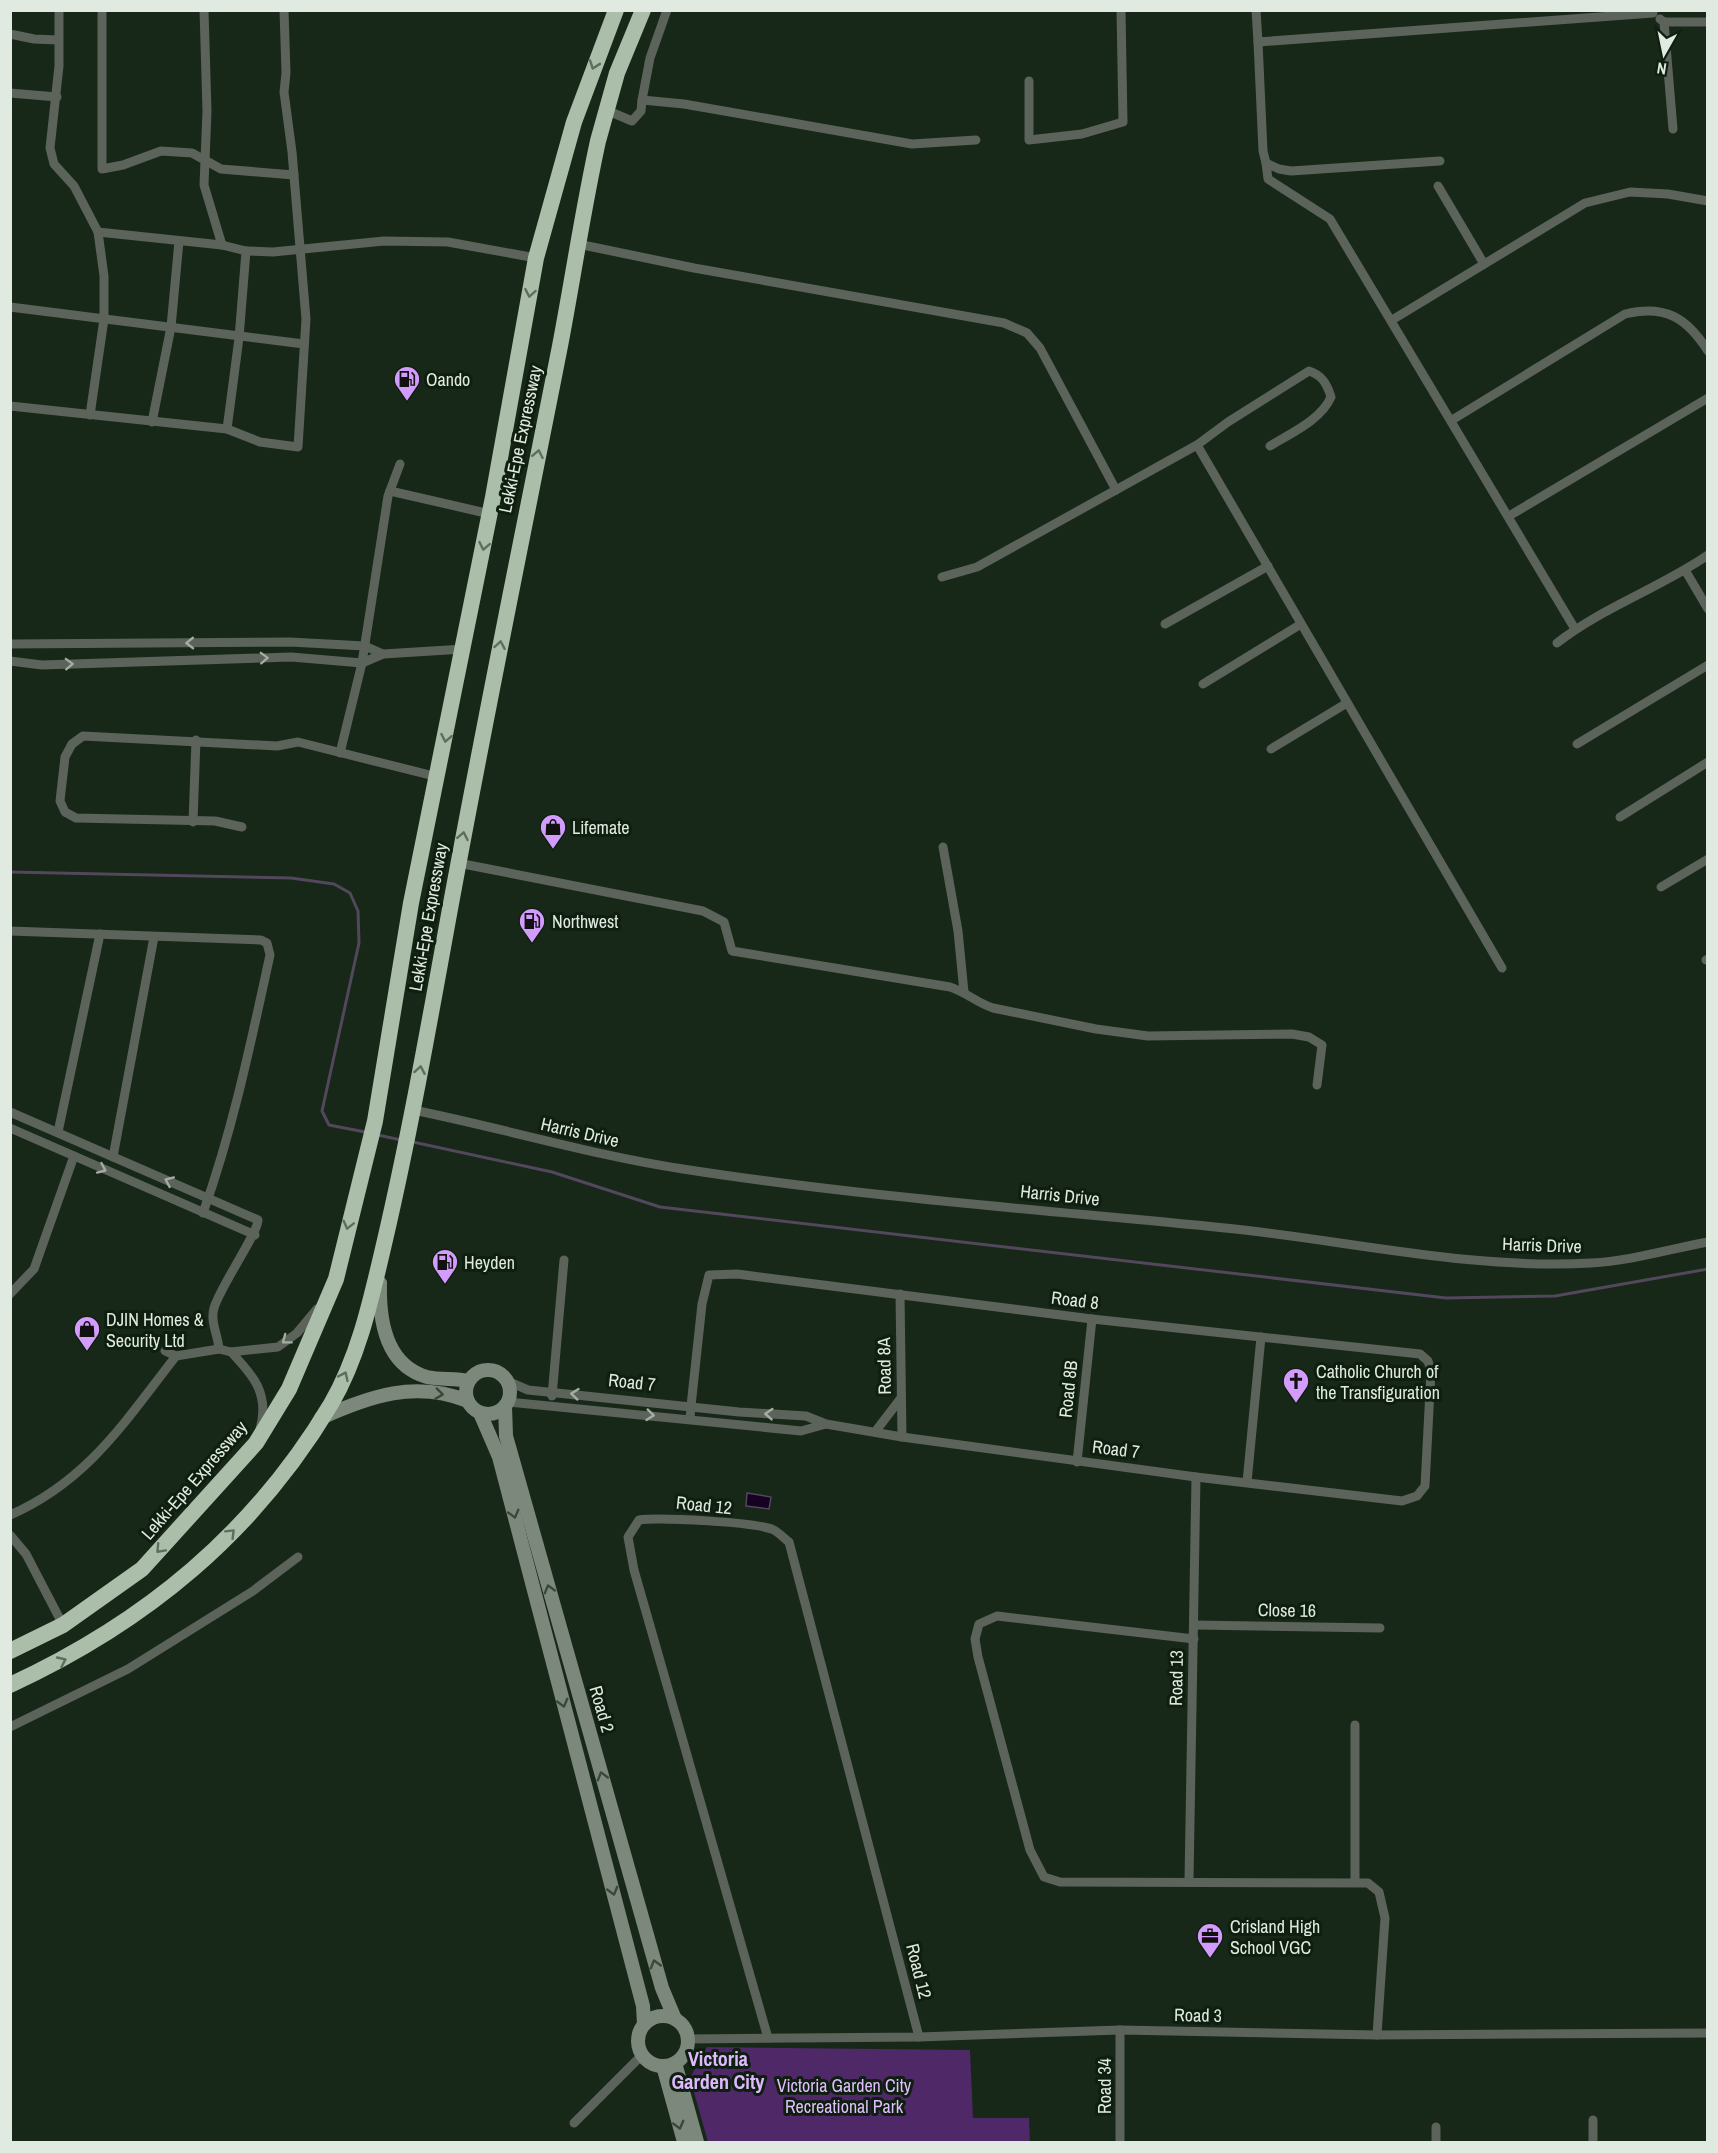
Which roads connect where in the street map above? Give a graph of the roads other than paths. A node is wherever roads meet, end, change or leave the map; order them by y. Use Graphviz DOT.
graph roads {
  1 [pos="59,10"];
  2 [pos="102,10"];
  3 [pos="204,10"];
  4 [pos="284,10"];
  5 [pos="616,10"];
  6 [pos="643,10"];
  7 [pos="667,10"];
  8 [pos="1121,10"];
  9 [pos="1256,10"];
  10 [pos="1653,12"];
  11 [pos="1664,22"];
  12 [pos="1707,22"];
  13 [pos="10,34"];
  14 [pos="58,40"];
  15 [pos="1258,42"];
  16 [pos="1029,81"];
  17 [pos="10,93"];
  18 [pos="57,97"];
  19 [pos="642,100"];
  20 [pos="606,110"];
  21 [pos="1673,129"];
  22 [pos="570,135"];
  23 [pos="976,140"];
  24 [pos="598,141"];
  25 [pos="205,159"];
  26 [pos="1440,161"];
  27 [pos="1266,163"];
  28 [pos="294,175"];
  29 [pos="1438,186"];
  30 [pos="1707,201"];
  31 [pos="98,232"];
  32 [pos="179,241"];
  33 [pos="578,244"];
  34 [pos="222,245"];
  35 [pos="302,248"];
  36 [pos="246,251"];
  37 [pos="536,258"];
  38 [pos="1485,264"];
  39 [pos="10,307"];
  40 [pos="104,319"];
  41 [pos="1392,320"];
  42 [pos="171,327"];
  43 [pos="239,338"];
  44 [pos="304,344"];
  45 [pos="1707,351"];
  46 [pos="1707,398"];
  47 [pos="10,406"];
  48 [pos="90,415"];
  49 [pos="1452,420"];
  50 [pos="152,422"];
  51 [pos="227,429"];
  52 [pos="1197,445"];
  53 [pos="1270,446"];
  54 [pos="399,464"];
  55 [pos="1116,490"];
  56 [pos="390,491"];
  57 [pos="490,513"];
  58 [pos="1509,516"];
  59 [pos="1707,555"];
  60 [pos="1268,566"];
  61 [pos="1685,570"];
  62 [pos="942,577"];
  63 [pos="1707,609"];
  64 [pos="1165,624"];
  65 [pos="1301,624"];
  66 [pos="1575,629"];
  67 [pos="1557,643"];
  68 [pos="10,644"];
  69 [pos="156,644"];
  70 [pos="365,646"];
  71 [pos="464,649"];
  72 [pos="383,654"];
  73 [pos="10,661"];
  74 [pos="154,662"];
  75 [pos="362,663"];
  76 [pos="1707,665"];
  77 [pos="1203,684"];
  78 [pos="1347,702"];
  79 [pos="195,740"];
  80 [pos="1577,744"];
  81 [pos="1270,749"];
  82 [pos="340,753"];
  83 [pos="1707,762"];
  84 [pos="438,777"];
  85 [pos="1620,817"];
  86 [pos="193,822"];
  87 [pos="242,827"];
  88 [pos="944,847"];
  89 [pos="1707,859"];
  90 [pos="458,863"];
  91 [pos="1661,887"];
  92 [pos="10,931"];
  93 [pos="100,934"];
  94 [pos="154,937"];
  95 [pos="1502,968"];
  96 [pos="964,992"];
  97 [pos="1317,1085"];
  98 [pos="413,1110"];
  99 [pos="10,1112"];
  100 [pos="10,1128"];
  101 [pos="58,1132"];
  102 [pos="74,1156"];
  103 [pos="113,1157"];
  104 [pos="208,1198"];
  105 [pos="203,1213"];
  106 [pos="255,1235"];
  107 [pos="1707,1242"];
  108 [pos="564,1260"];
  109 [pos="380,1262"];
  110 [pos="336,1279"];
  111 [pos="10,1294"];
  112 [pos="900,1294"];
  113 [pos="1092,1319"];
  114 [pos="1261,1337"];
  115 [pos="219,1349"];
  116 [pos="165,1351"];
  117 [pos="231,1352"];
  118 [pos="176,1356"];
  119 [pos="469,1381"];
  120 [pos="507,1381"];
  121 [pos="553,1392"];
  122 [pos="901,1398"];
  123 [pos="468,1401"];
  124 [pos="507,1404"];
  125 [pos="551,1405"];
  126 [pos="691,1406"];
  127 [pos="739,1412"];
  128 [pos="480,1413"];
  129 [pos="321,1418"];
  130 [pos="690,1419"];
  131 [pos="738,1424"];
  132 [pos="826,1424"];
  133 [pos="875,1432"];
  134 [pos="902,1437"];
  135 [pos="256,1443"];
  136 [pos="1077,1462"];
  137 [pos="1196,1477"];
  138 [pos="1247,1482"];
  139 [pos="1402,1501"];
  140 [pos="10,1515"];
  141 [pos="10,1535"];
  142 [pos="298,1557"];
  143 [pos="63,1625"];
  144 [pos="1194,1625"];
  145 [pos="1380,1628"];
  146 [pos="1194,1639"];
  147 [pos="10,1651"];
  148 [pos="10,1685"];
  149 [pos="1355,1725"];
  150 [pos="10,1727"];
  151 [pos="1189,1880"];
  152 [pos="1355,1881"];
  153 [pos="675,2019"];
  154 [pos="644,2024"];
  155 [pos="1120,2030"];
  156 [pos="1707,2033"];
  157 [pos="1377,2035"];
  158 [pos="919,2037"];
  159 [pos="768,2038"];
  160 [pos="688,2039"];
  161 [pos="642,2055"];
  162 [pos="669,2065"];
  163 [pos="1593,2120"];
  164 [pos="574,2123"];
  165 [pos="1436,2127"];
  166 [pos="684,2142"];
  167 [pos="697,2142"];
  168 [pos="1120,2142"];
  169 [pos="1436,2142"];
  170 [pos="1593,2142"];
  1 -- 14 [label="street"];
  2 -- 25 [label="street"];
  3 -- 25 [label="street"];
  4 -- 28 [label="street"];
  5 -- 22 [label="highway, Lekki-Epe Expressway, one-way"];
  6 -- 20 [label="highway, Lekki-Epe Expressway"];
  7 -- 19 [label="street"];
  8 -- 16 [label="street"];
  9 -- 15 [label="street"];
  10 -- 11 [label="street"];
  10 -- 15 [label="street"];
  11 -- 12 [label="street"];
  11 -- 21 [label="street"];
  13 -- 14 [label="street"];
  14 -- 18 [label="street"];
  15 -- 27 [label="street"];
  17 -- 18 [label="street"];
  18 -- 31 [label="street"];
  19 -- 20 [label="street"];
  19 -- 23 [label="street"];
  20 -- 24 [label="highway, Lekki-Epe Expressway"];
  22 -- 24 [label="highway"];
  22 -- 37 [label="highway, Lekki-Epe Expressway"];
  24 -- 33 [label="highway, Lekki-Epe Expressway"];
  25 -- 28 [label="street"];
  25 -- 34 [label="street"];
  26 -- 27 [label="street"];
  27 -- 41 [label="street"];
  28 -- 35 [label="street"];
  29 -- 38 [label="street"];
  30 -- 38 [label="street"];
  31 -- 32 [label="street"];
  31 -- 40 [label="street"];
  32 -- 34 [label="street"];
  32 -- 42 [label="street"];
  33 -- 55 [label="street"];
  90 -- 33 [label="highway, Lekki-Epe Expressway, one-way"];
  34 -- 36 [label="street"];
  35 -- 36 [label="street"];
  35 -- 37 [label="street"];
  35 -- 44 [label="street"];
  36 -- 43 [label="street"];
  37 -- 57 [label="highway, Lekki-Epe Expressway, one-way"];
  38 -- 41 [label="street"];
  39 -- 40 [label="street"];
  40 -- 42 [label="street"];
  40 -- 48 [label="street"];
  41 -- 49 [label="street"];
  42 -- 43 [label="street"];
  42 -- 50 [label="street"];
  43 -- 44 [label="street"];
  43 -- 51 [label="street"];
  44 -- 51 [label="street"];
  45 -- 49 [label="street"];
  46 -- 58 [label="street"];
  47 -- 48 [label="street"];
  48 -- 50 [label="street"];
  49 -- 58 [label="street"];
  50 -- 51 [label="street"];
  52 -- 53 [label="street"];
  52 -- 55 [label="street"];
  52 -- 60 [label="street"];
  54 -- 56 [label="street"];
  55 -- 62 [label="street"];
  56 -- 57 [label="street"];
  56 -- 70 [label="street"];
  57 -- 71 [label="highway, Lekki-Epe Expressway, one-way"];
  58 -- 66 [label="street"];
  59 -- 61 [label="street"];
  60 -- 64 [label="street"];
  60 -- 65 [label="street"];
  61 -- 63 [label="street"];
  61 -- 66 [label="street"];
  65 -- 77 [label="street"];
  65 -- 78 [label="street"];
  66 -- 67 [label="street"];
  68 -- 69 [label="street"];
  70 -- 69 [label="street, one-way"];
  69 -- 74 [label="street"];
  70 -- 72 [label="street"];
  70 -- 75 [label="street"];
  71 -- 72 [label="street"];
  71 -- 84 [label="highway, Lekki-Epe Expressway, one-way"];
  72 -- 75 [label="street"];
  73 -- 74 [label="street, one-way"];
  74 -- 75 [label="street, one-way"];
  75 -- 82 [label="street"];
  76 -- 80 [label="street"];
  78 -- 81 [label="street"];
  78 -- 95 [label="street"];
  79 -- 82 [label="street"];
  79 -- 86 [label="street"];
  79 -- 86 [label="street"];
  82 -- 84 [label="street"];
  83 -- 85 [label="street"];
  84 -- 110 [label="highway, Lekki-Epe Expressway, one-way"];
  86 -- 87 [label="street"];
  88 -- 96 [label="street"];
  89 -- 91 [label="street"];
  90 -- 96 [label="street"];
  98 -- 90 [label="highway, Lekki-Epe Expressway, one-way"];
  92 -- 93 [label="street"];
  93 -- 94 [label="street"];
  93 -- 101 [label="street"];
  94 -- 103 [label="street"];
  94 -- 104 [label="street"];
  96 -- 97 [label="street"];
  98 -- 107 [label="street, Harris Drive"];
  98 -- 109 [label="highway, Lekki-Epe Expressway"];
  99 -- 101 [label="street"];
  100 -- 102 [label="street"];
  101 -- 103 [label="street"];
  102 -- 105 [label="street, one-way"];
  102 -- 111 [label="street"];
  104 -- 103 [label="street, one-way"];
  104 -- 105 [label="street"];
  104 -- 106 [label="street"];
  105 -- 106 [label="street"];
  106 -- 115 [label="street"];
  108 -- 121 [label="street"];
  109 -- 119 [label="street"];
  129 -- 109 [label="highway, Lekki-Epe Expressway, one-way"];
  110 -- 117 [label="street, one-way"];
  110 -- 135 [label="highway, Lekki-Epe Expressway"];
  112 -- 113 [label="street, Road 8"];
  112 -- 122 [label="street, Road 8A"];
  112 -- 126 [label="street, Road 8"];
  113 -- 114 [label="street, Road 8"];
  113 -- 136 [label="street, Road 8B"];
  114 -- 138 [label="street"];
  114 -- 139 [label="street, Road 8"];
  115 -- 117 [label="street"];
  115 -- 118 [label="street"];
  116 -- 118 [label="street"];
  117 -- 135 [label="street"];
  118 -- 140 [label="street"];
  119 -- 120 [label="street"];
  119 -- 123 [label="street"];
  120 -- 121 [label="street, Road 7"];
  120 -- 124 [label="street"];
  121 -- 125 [label="street"];
  126 -- 121 [label="street, Road 7, one-way"];
  122 -- 133 [label="street"];
  122 -- 134 [label="street, Road 8A"];
  123 -- 128 [label="street"];
  129 -- 123 [label="street, one-way"];
  124 -- 125 [label="street, Road 7"];
  124 -- 128 [label="street"];
  153 -- 124 [label="street, Road 2, one-way"];
  125 -- 130 [label="street, Road 7, one-way"];
  126 -- 127 [label="street, Road 7"];
  126 -- 130 [label="street, Road 8"];
  127 -- 131 [label="street"];
  132 -- 127 [label="street, Road 7, one-way"];
  128 -- 154 [label="street, Road 2, one-way"];
  148 -- 129 [label="highway, Lekki-Epe Expressway, one-way"];
  130 -- 131 [label="street, Road 7"];
  131 -- 132 [label="street, Road 7"];
  132 -- 133 [label="street, Road 7"];
  133 -- 134 [label="street, Road 7"];
  134 -- 136 [label="street, Road 7"];
  135 -- 143 [label="highway, Lekki-Epe Expressway, one-way"];
  136 -- 137 [label="street, Road 7"];
  137 -- 138 [label="street, Road 7"];
  137 -- 144 [label="street, Road 13"];
  138 -- 139 [label="street, Road 7"];
  141 -- 143 [label="street"];
  142 -- 150 [label="street"];
  143 -- 147 [label="highway, Lekki-Epe Expressway"];
  144 -- 145 [label="street, Close 16"];
  144 -- 146 [label="street, Road 13"];
  146 -- 151 [label="street, Road 13"];
  146 -- 151 [label="street"];
  149 -- 152 [label="street"];
  151 -- 152 [label="street"];
  152 -- 157 [label="street"];
  153 -- 154 [label="street"];
  153 -- 160 [label="street"];
  154 -- 161 [label="street"];
  155 -- 157 [label="street, Road 3"];
  155 -- 158 [label="street, Road 3"];
  155 -- 168 [label="street, Road 34"];
  156 -- 157 [label="street, Road 3"];
  158 -- 159 [label="street, Road 3"];
  158 -- 159 [label="street, Road 12"];
  159 -- 160 [label="street, Road 3"];
  160 -- 162 [label="street"];
  161 -- 162 [label="street"];
  161 -- 164 [label="street"];
  162 -- 166 [label="street, one-way"];
  162 -- 167 [label="street"];
  163 -- 170 [label="street"];
  165 -- 169 [label="street"];
}
